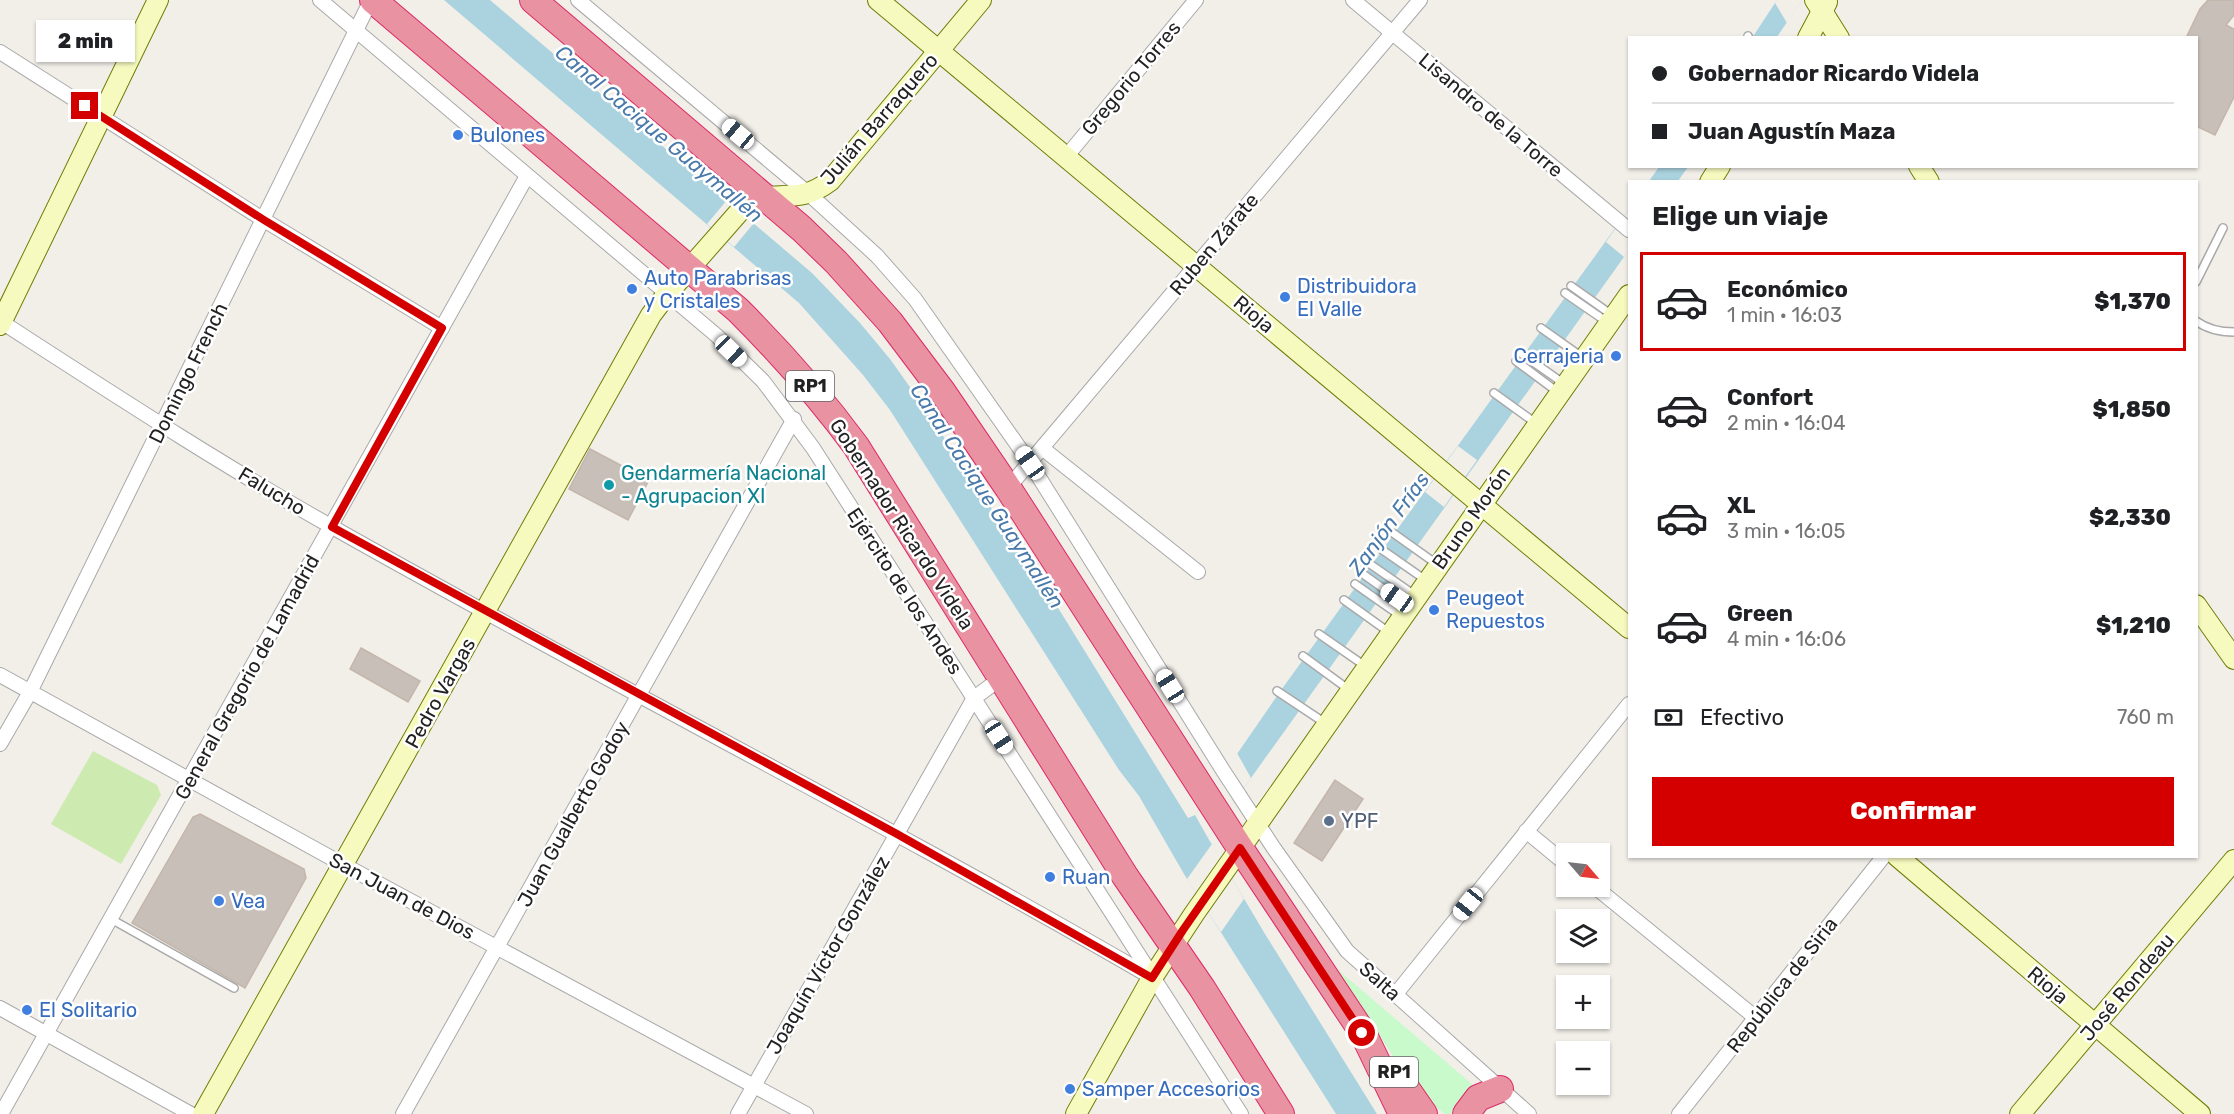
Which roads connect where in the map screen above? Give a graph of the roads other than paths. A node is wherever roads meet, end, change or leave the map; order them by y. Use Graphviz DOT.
graph roads {
  1 [pos="158,0"];
  2 [pos="320,0"];
  3 [pos="372,0"];
  4 [pos="578,0"];
  5 [pos="878,0"];
  6 [pos="981,0"];
  7 [pos="1197,0"];
  8 [pos="1353,0"];
  9 [pos="1420,0"];
  10 [pos="536,1"];
  11 [pos="1822,3"];
  12 [pos="357,31"];
  13 [pos="1393,33"];
  14 [pos="1809,36"];
  15 [pos="1838,36"];
  16 [pos="939,50"];
  17 [pos="0,52"];
  18 [pos="102,117"];
  19 [pos="1066,157"];
  20 [pos="527,176"];
  21 [pos="809,194"];
  22 [pos="766,197"];
  23 [pos="264,220"];
  24 [pos="730,223"];
  25 [pos="1624,226"];
  26 [pos="2223,228"];
  27 [pos="1196,266"];
  28 [pos="690,268"];
  29 [pos="2198,278"];
  30 [pos="1572,287"];
  31 [pos="667,294"];
  32 [pos="1567,294"];
  33 [pos="1628,296"];
  34 [pos="1611,320"];
  35 [pos="2198,322"];
  36 [pos="0,323"];
  37 [pos="442,328"];
  38 [pos="1542,328"];
  39 [pos="2234,332"];
  40 [pos="1523,355"];
  41 [pos="1584,358"];
  42 [pos="1517,362"];
  43 [pos="1562,389"];
  44 [pos="1495,394"];
  45 [pos="794,420"];
  46 [pos="1537,424"];
  47 [pos="163,425"];
  48 [pos="1042,448"];
  49 [pos="1030,463"];
  50 [pos="1008,488"];
  51 [pos="1481,503"];
  52 [pos="332,527"];
  53 [pos="1394,534"];
  54 [pos="1382,550"];
  55 [pos="1371,565"];
  56 [pos="1198,572"];
  57 [pos="1364,574"];
  58 [pos="1357,585"];
  59 [pos="1418,593"];
  60 [pos="1345,601"];
  61 [pos="2198,608"];
  62 [pos="485,611"];
  63 [pos="1628,627"];
  64 [pos="1390,633"];
  65 [pos="1320,634"];
  66 [pos="1304,657"];
  67 [pos="2234,659"];
  68 [pos="1367,667"];
  69 [pos="0,675"];
  70 [pos="1000,679"];
  71 [pos="1350,690"];
  72 [pos="30,692"];
  73 [pos="1278,692"];
  74 [pos="639,695"];
  75 [pos="974,698"];
  76 [pos="1628,705"];
  77 [pos="1327,725"];
  78 [pos="0,744"];
  79 [pos="189,780"];
  80 [pos="1258,824"];
  81 [pos="1526,831"];
  82 [pos="897,834"];
  83 [pos="1556,856"];
  84 [pos="1233,858"];
  85 [pos="1882,858"];
  86 [pos="1899,858"];
  87 [pos="2234,860"];
  88 [pos="344,865"];
  89 [pos="1608,897"];
  90 [pos="111,919"];
  91 [pos="1172,946"];
  92 [pos="498,948"];
  93 [pos="1152,978"];
  94 [pos="234,988"];
  95 [pos="1395,995"];
  96 [pos="0,1008"];
  97 [pos="1756,1018"];
  98 [pos="2095,1024"];
  99 [pos="1362,1033"];
  100 [pos="46,1034"];
  101 [pos="1250,1063"];
  102 [pos="754,1086"];
  103 [pos="1500,1089"];
  104 [pos="1,1114"];
  105 [pos="191,1114"];
  106 [pos="203,1114"];
  107 [pos="404,1114"];
  108 [pos="738,1114"];
  109 [pos="806,1114"];
  110 [pos="1076,1114"];
  111 [pos="1241,1114"];
  112 [pos="1281,1114"];
  113 [pos="1297,1114"];
  114 [pos="1402,1114"];
  115 [pos="1424,1114"];
  116 [pos="1466,1114"];
  117 [pos="1529,1114"];
  118 [pos="1679,1114"];
  119 [pos="2020,1114"];
  120 [pos="2200,1114"];
  1 -- 18 [label="street"];
  2 -- 12 [label="street, Ejército de los Andes"];
  3 -- 12 [label="street, Domingo French"];
  3 -- 28 [label="highway, Gobernador Ricardo Videla / RP1"];
  4 -- 21 [label="street, Salta"];
  5 -- 16 [label="street, Rioja"];
  6 -- 16 [label="street, Julián Barraquero"];
  7 -- 19 [label="street, Gregorio Torres"];
  8 -- 13 [label="street, Lisandro de la Torre"];
  9 -- 13 [label="street, Ruben Zárate"];
  10 -- 22 [label="highway, RP1"];
  11 -- 14 [label="street"];
  11 -- 15 [label="street"];
  12 -- 20 [label="street, Ejército de los Andes"];
  12 -- 23 [label="street, Domingo French"];
  13 -- 25 [label="street, Lisandro de la Torre"];
  13 -- 27 [label="street, Ruben Zárate"];
  16 -- 19 [label="street, Rioja"];
  16 -- 21 [label="street, Julián Barraquero"];
  17 -- 18 [label="street"];
  18 -- 23 [label="street"];
  18 -- 36 [label="street"];
  19 -- 27 [label="street, Rioja"];
  20 -- 31 [label="street, Ejército de los Andes"];
  20 -- 37 [label="street, General Gregorio de Lamadrid"];
  21 -- 22 [label="street, Julián Barraquero"];
  21 -- 49 [label="street, Salta"];
  22 -- 24 [label="street, Julián Barraquero"];
  22 -- 50 [label="highway, RP1"];
  23 -- 37 [label="street"];
  23 -- 47 [label="street, Domingo French"];
  24 -- 28 [label="street, Pedro Vargas"];
  26 -- 29 [label="lane"];
  27 -- 48 [label="street, Ruben Zárate"];
  27 -- 51 [label="street, Rioja"];
  28 -- 31 [label="street, Pedro Vargas"];
  28 -- 70 [label="highway, Gobernador Ricardo Videla / RP1"];
  30 -- 34 [label="lane"];
  31 -- 45 [label="street, Ejército de los Andes"];
  31 -- 62 [label="street, Pedro Vargas"];
  32 -- 34 [label="lane"];
  33 -- 34 [label="street, Bruno Morón"];
  34 -- 41 [label="street, Bruno Morón"];
  35 -- 39 [label="lane"];
  36 -- 47 [label="street, Falucho"];
  37 -- 52 [label="street, General Gregorio de Lamadrid"];
  38 -- 41 [label="lane"];
  40 -- 43 [label="lane"];
  41 -- 43 [label="street, Bruno Morón"];
  42 -- 43 [label="lane"];
  43 -- 46 [label="street, Bruno Morón"];
  44 -- 46 [label="lane"];
  45 -- 74 [label="street, Juan Gualberto Godoy"];
  45 -- 75 [label="street, Ejército de los Andes"];
  46 -- 51 [label="street, Bruno Morón"];
  47 -- 52 [label="street, Falucho"];
  47 -- 72 [label="street, Domingo French"];
  48 -- 49 [label="street, Ruben Zárate"];
  48 -- 56 [label="street"];
  49 -- 50 [label="street, Ruben Zárate"];
  49 -- 80 [label="street, Salta"];
  50 -- 84 [label="highway, RP1"];
  51 -- 59 [label="street, Bruno Morón"];
  51 -- 63 [label="street, Rioja"];
  52 -- 62 [label="street, Falucho"];
  52 -- 79 [label="street, General Gregorio de Lamadrid"];
  53 -- 59 [label="lane"];
  54 -- 59 [label="lane"];
  55 -- 59 [label="lane"];
  57 -- 59 [label="lane"];
  58 -- 59 [label="lane"];
  59 -- 64 [label="street, Bruno Morón"];
  60 -- 64 [label="lane"];
  61 -- 67 [label="street"];
  62 -- 74 [label="street, Falucho"];
  62 -- 88 [label="street, Pedro Vargas"];
  64 -- 68 [label="street, Bruno Morón"];
  65 -- 68 [label="lane"];
  66 -- 71 [label="lane"];
  68 -- 71 [label="street, Bruno Morón"];
  69 -- 72 [label="street, San Juan de Dios"];
  70 -- 75 [label="street, Joaquín Víctor González"];
  70 -- 91 [label="highway, Gobernador Ricardo Videla / RP1"];
  71 -- 77 [label="street, Bruno Morón"];
  72 -- 78 [label="street, Domingo French"];
  72 -- 79 [label="street, San Juan de Dios"];
  73 -- 77 [label="lane"];
  74 -- 82 [label="street, Falucho"];
  74 -- 92 [label="street, Juan Gualberto Godoy"];
  75 -- 82 [label="street, Joaquín Víctor González"];
  75 -- 93 [label="street, Ejército de los Andes"];
  76 -- 81 [label="street"];
  77 -- 80 [label="street, Bruno Morón"];
  79 -- 88 [label="street, San Juan de Dios"];
  79 -- 90 [label="street, General Gregorio de Lamadrid"];
  80 -- 84 [label="street, Bruno Morón"];
  80 -- 95 [label="street, Salta"];
  81 -- 83 [label="street"];
  81 -- 95 [label="street"];
  82 -- 93 [label="street, Falucho"];
  82 -- 102 [label="street, Joaquín Víctor González"];
  84 -- 91 [label="street, Bruno Morón"];
  84 -- 99 [label="highway, RP1"];
  85 -- 97 [label="street, República de Siria"];
  86 -- 98 [label="street, Rioja"];
  87 -- 98 [label="street, José Rondeau"];
  88 -- 92 [label="street, San Juan de Dios"];
  88 -- 106 [label="street, Pedro Vargas"];
  89 -- 97 [label="street"];
  90 -- 94 [label="lane"];
  90 -- 100 [label="street, General Gregorio de Lamadrid"];
  91 -- 93 [label="street, Bruno Morón"];
  91 -- 101 [label="highway, Gobernador Ricardo Videla / RP1"];
  92 -- 102 [label="street, San Juan de Dios"];
  92 -- 107 [label="street, Juan Gualberto Godoy"];
  93 -- 110 [label="street, Bruno Morón"];
  93 -- 111 [label="street, Ejército de los Andes"];
  95 -- 103 [label="street, Salta"];
  96 -- 100 [label="street"];
  97 -- 118 [label="street, República de Siria"];
  98 -- 119 [label="street, José Rondeau"];
  98 -- 120 [label="street, Rioja"];
  99 -- 114 [label="highway, RP1"];
  99 -- 115 [label="highway, RP1"];
  100 -- 104 [label="street, General Gregorio de Lamadrid"];
  100 -- 105 [label="street"];
  101 -- 112 [label="highway, Gobernador Ricardo Videla / RP1"];
  101 -- 113 [label="highway, Gobernador Ricardo Videla / RP1"];
  102 -- 108 [label="street, Joaquín Víctor González"];
  102 -- 109 [label="street, San Juan de Dios"];
  103 -- 116 [label="highway"];
  103 -- 117 [label="street, Salta"];
}
